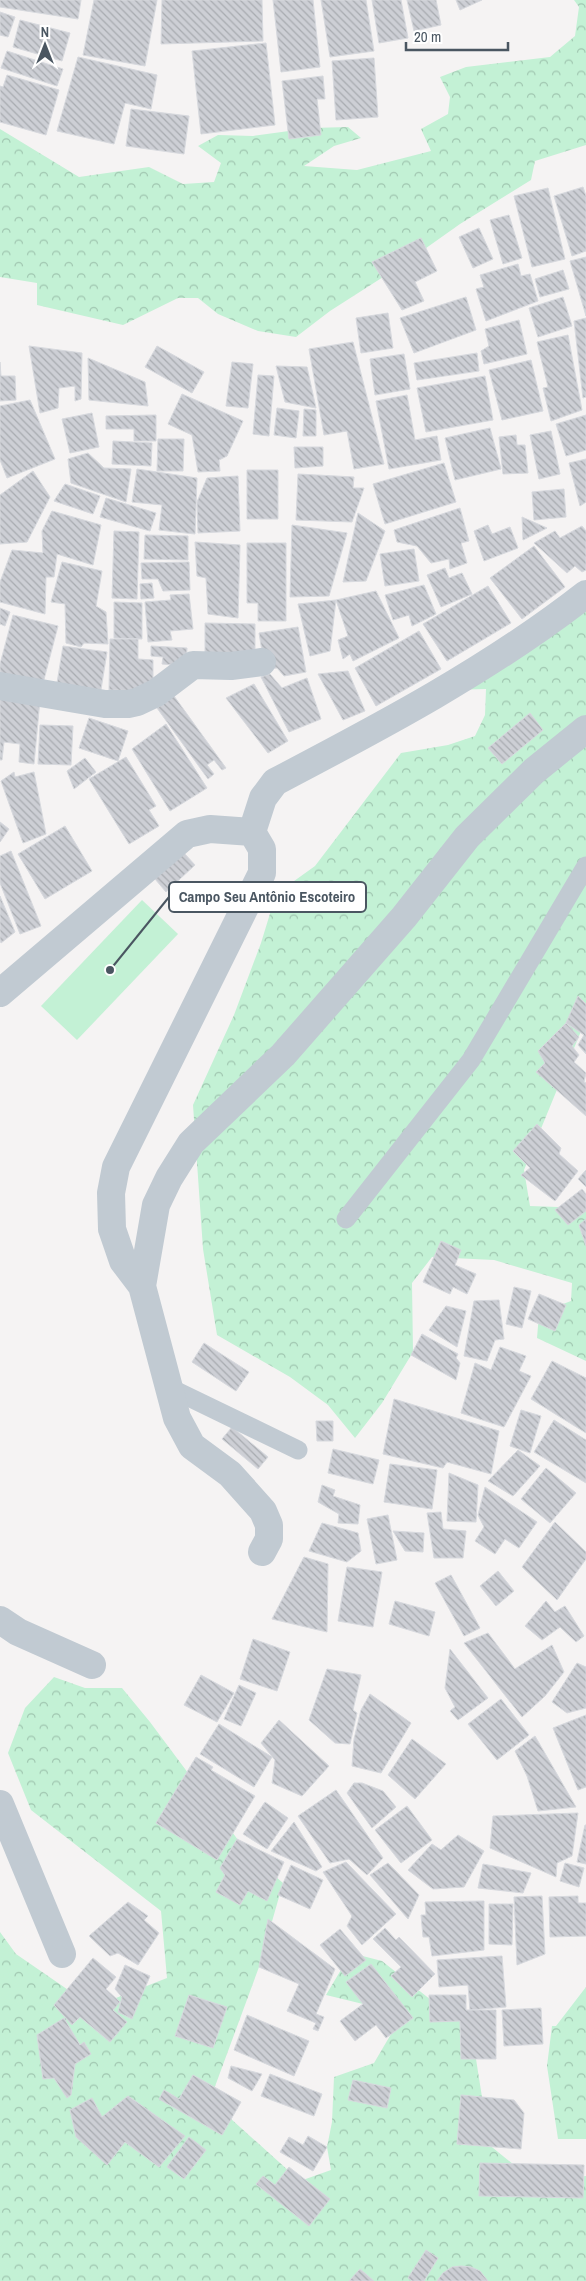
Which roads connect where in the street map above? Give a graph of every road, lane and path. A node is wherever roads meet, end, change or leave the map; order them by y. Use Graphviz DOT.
graph roads {
  1 [pos="586,594"];
  2 [pos="262,662"];
  3 [pos="0,686"];
  4 [pos="586,729"];
  5 [pos="252,832"];
  6 [pos="586,866"];
  7 [pos="0,993"];
  8 [pos="346,1219"];
  9 [pos="142,1286"];
  10 [pos="168,1387"];
  11 [pos="298,1450"];
  12 [pos="262,1552"];
  13 [pos="0,1620"];
  14 [pos="92,1665"];
  15 [pos="0,1804"];
  16 [pos="0,1854"];
  17 [pos="24,1867"];
  18 [pos="62,1954"];
  1 -- 5 [label="street"];
  2 -- 3 [label="street"];
  4 -- 9 [label="street"];
  5 -- 7 [label="street"];
  5 -- 9 [label="street"];
  6 -- 8 [label="lane"];
  9 -- 10 [label="street"];
  10 -- 11 [label="lane"];
  10 -- 12 [label="street"];
  13 -- 14 [label="street"];
  15 -- 17 [label="street"];
  16 -- 17 [label="street"];
  17 -- 18 [label="street"];
}
